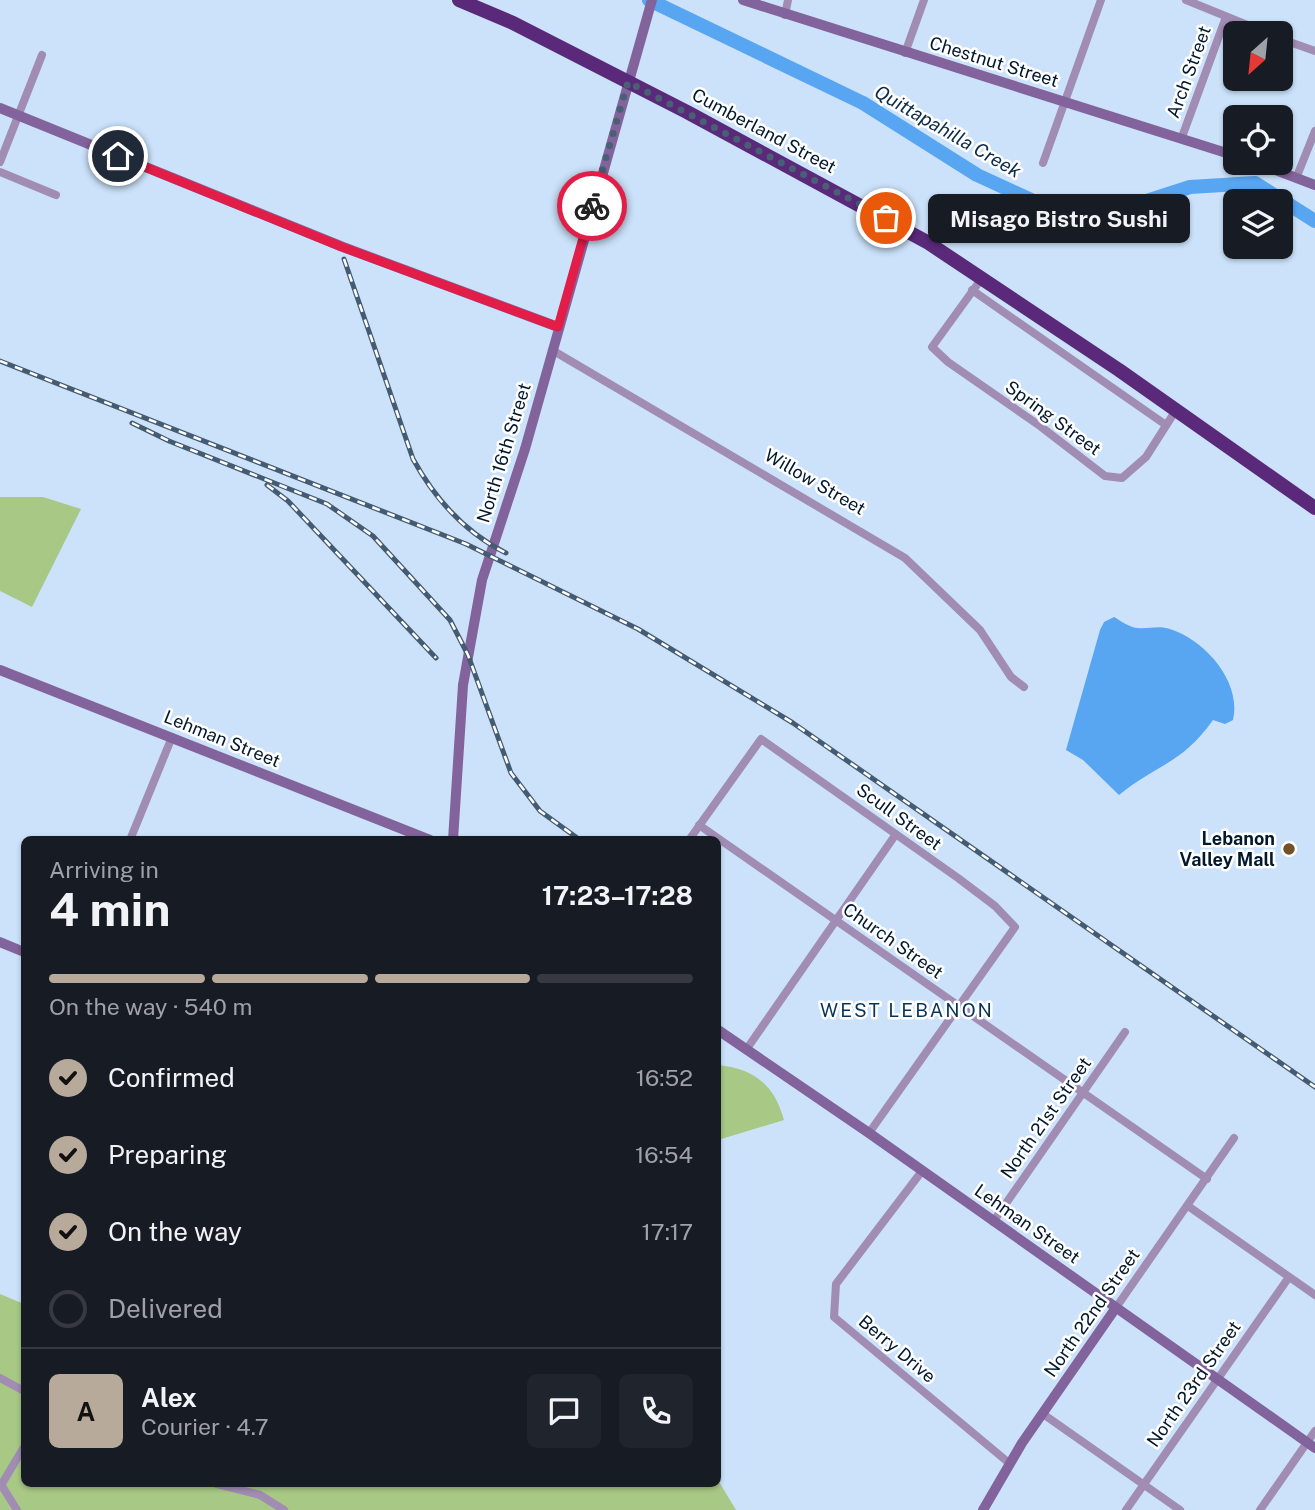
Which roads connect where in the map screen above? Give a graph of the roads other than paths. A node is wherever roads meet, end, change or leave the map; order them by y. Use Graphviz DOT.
graph roads {
  1 [pos="459,0"];
  2 [pos="743,0"];
  3 [pos="788,0"];
  4 [pos="924,0"];
  5 [pos="1101,0"];
  6 [pos="1186,0"];
  7 [pos="650,4"];
  8 [pos="785,15"];
  9 [pos="1226,17"];
  10 [pos="1236,21"];
  11 [pos="1293,43"];
  12 [pos="1315,51"];
  13 [pos="905,53"];
  14 [pos="42,55"];
  15 [pos="628,82"];
  16 [pos="1063,102"];
  17 [pos="0,108"];
  18 [pos="19,116"];
  19 [pos="1315,131"];
  20 [pos="1182,137"];
  21 [pos="1223,151"];
  22 [pos="0,162"];
  23 [pos="1043,163"];
  24 [pos="0,172"];
  25 [pos="1293,175"];
  26 [pos="1297,176"];
  27 [pos="1315,185"];
  28 [pos="56,195"];
  29 [pos="982,278"];
  30 [pos="972,290"];
  31 [pos="558,327"];
  32 [pos="552,350"];
  33 [pos="1176,410"];
  34 [pos="1166,425"];
  35 [pos="1315,508"];
  36 [pos="0,670"];
  37 [pos="1024,687"];
  38 [pos="172,737"];
  39 [pos="699,825"];
  40 [pos="896,834"];
  41 [pos="132,836"];
  42 [pos="420,836"];
  43 [pos="453,836"];
  44 [pos="692,836"];
  45 [pos="715,836"];
  46 [pos="721,840"];
  47 [pos="836,920"];
  48 [pos="0,942"];
  49 [pos="21,951"];
  50 [pos="960,1007"];
  51 [pos="1125,1032"];
  52 [pos="721,1033"];
  53 [pos="746,1050"];
  54 [pos="1084,1093"];
  55 [pos="869,1133"];
  56 [pos="1234,1138"];
  57 [pos="922,1171"];
  58 [pos="1207,1179"];
  59 [pos="1188,1206"];
  60 [pos="993,1222"];
  61 [pos="1289,1277"];
  62 [pos="1315,1295"];
  63 [pos="1115,1309"];
  64 [pos="0,1378"];
  65 [pos="1218,1379"];
  66 [pos="21,1389"];
  67 [pos="1043,1414"];
  68 [pos="1315,1431"];
  69 [pos="1311,1445"];
  70 [pos="21,1452"];
  71 [pos="1009,1463"];
  72 [pos="1144,1485"];
  73 [pos="1,1486"];
  74 [pos="229,1487"];
  75 [pos="17,1510"];
  76 [pos="284,1510"];
  77 [pos="983,1510"];
  78 [pos="1126,1510"];
  79 [pos="1180,1510"];
  80 [pos="1260,1510"];
  1 -- 15 [label="highway, Cumberland Street"];
  2 -- 8 [label="main road, Chestnut Street"];
  3 -- 8 [label="street"];
  4 -- 13 [label="street"];
  5 -- 16 [label="street"];
  6 -- 9 [label="street"];
  7 -- 15 [label="main road, North 16th Street"];
  8 -- 13 [label="main road, Chestnut Street"];
  9 -- 10 [label="street"];
  9 -- 20 [label="street, Arch Street"];
  11 -- 12 [label="street"];
  13 -- 16 [label="main road, Chestnut Street"];
  14 -- 18 [label="street"];
  15 -- 29 [label="highway, Cumberland Street"];
  15 -- 31 [label="main road, North 16th Street"];
  16 -- 20 [label="main road, Chestnut Street"];
  16 -- 23 [label="street"];
  17 -- 18 [label="main road"];
  18 -- 22 [label="street"];
  18 -- 31 [label="main road"];
  19 -- 26 [label="street"];
  20 -- 21 [label="main road, Chestnut Street"];
  24 -- 28 [label="street"];
  25 -- 26 [label="main road"];
  26 -- 27 [label="main road"];
  29 -- 30 [label="street"];
  29 -- 33 [label="highway, Cumberland Street"];
  30 -- 34 [label="street"];
  30 -- 34 [label="street, Spring Street"];
  31 -- 32 [label="main road, North 16th Street"];
  32 -- 37 [label="street, Willow Street"];
  32 -- 43 [label="main road, North 16th Street"];
  33 -- 34 [label="street, Spring Street"];
  33 -- 35 [label="highway, Cumberland Street"];
  36 -- 38 [label="main road, Lehman Street"];
  38 -- 41 [label="street"];
  38 -- 42 [label="main road, Lehman Street"];
  39 -- 40 [label="street, Scull Street"];
  39 -- 44 [label="street"];
  39 -- 45 [label="street, Church Street"];
  40 -- 47 [label="street"];
  40 -- 50 [label="street, Scull Street"];
  46 -- 47 [label="street, Church Street"];
  47 -- 50 [label="street, Church Street"];
  47 -- 53 [label="street"];
  48 -- 49 [label="main road"];
  50 -- 54 [label="street, Church Street"];
  50 -- 55 [label="street"];
  51 -- 54 [label="street, North 21st Street"];
  52 -- 53 [label="main road, Lehman Street"];
  53 -- 55 [label="main road, Lehman Street"];
  54 -- 58 [label="street, Church Street"];
  54 -- 60 [label="street, North 21st Street"];
  55 -- 57 [label="main road, Lehman Street"];
  56 -- 58 [label="street, North 22nd Street"];
  57 -- 60 [label="main road, Lehman Street"];
  57 -- 71 [label="street, Berry Drive"];
  58 -- 59 [label="street, North 22nd Street"];
  59 -- 61 [label="street"];
  59 -- 63 [label="street, North 22nd Street"];
  60 -- 63 [label="main road, Lehman Street"];
  61 -- 62 [label="street"];
  61 -- 65 [label="street, North 23rd Street"];
  63 -- 65 [label="main road, Lehman Street"];
  63 -- 67 [label="main road, North 22nd Street"];
  64 -- 66 [label="street"];
  65 -- 69 [label="main road, Lehman Street"];
  65 -- 72 [label="street, North 23rd Street"];
  67 -- 71 [label="main road, North 22nd Street"];
  67 -- 72 [label="street"];
  68 -- 69 [label="street"];
  69 -- 80 [label="street"];
  70 -- 73 [label="street"];
  71 -- 77 [label="main road, North 22nd Street"];
  72 -- 78 [label="street, North 23rd Street"];
  72 -- 79 [label="street"];
  73 -- 75 [label="street"];
  74 -- 76 [label="street"];
}
